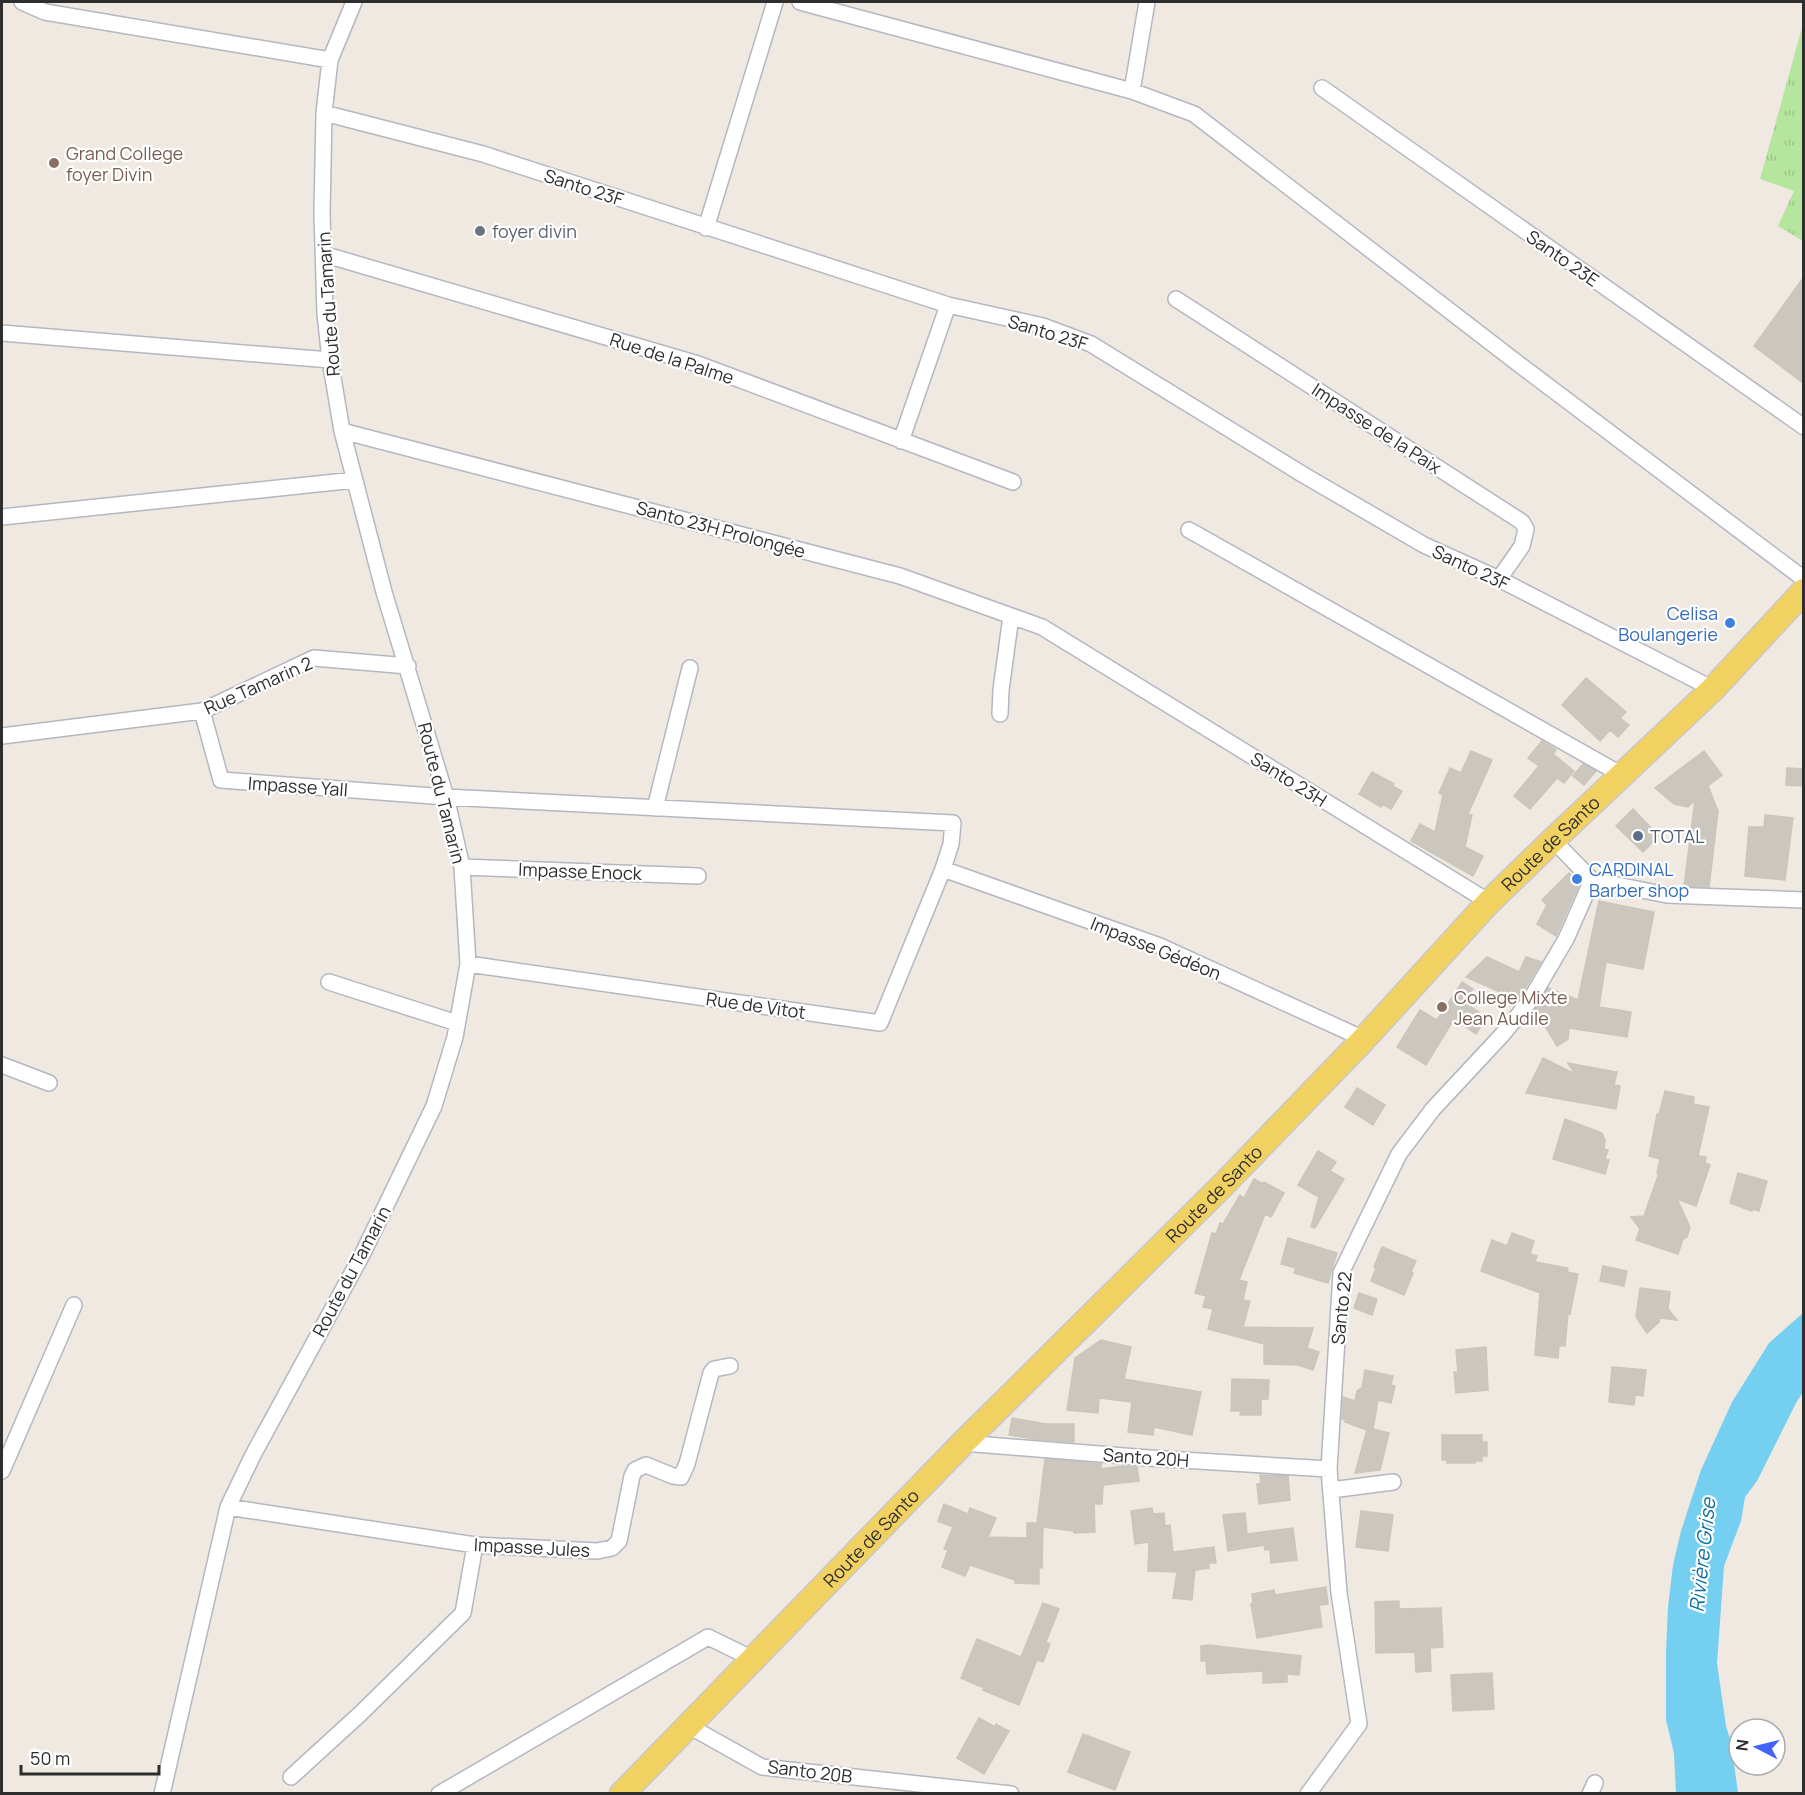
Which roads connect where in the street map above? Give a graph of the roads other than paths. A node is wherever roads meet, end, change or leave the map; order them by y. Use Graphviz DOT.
graph roads {
  1 [pos="22,2"];
  2 [pos="354,2"];
  3 [pos="775,2"];
  4 [pos="800,2"];
  5 [pos="1147,2"];
  6 [pos="330,60"];
  7 [pos="1322,88"];
  8 [pos="1132,91"];
  9 [pos="324,113"];
  10 [pos="706,228"];
  11 [pos="323,254"];
  12 [pos="1176,299"];
  13 [pos="948,305"];
  14 [pos="2,333"];
  15 [pos="330,360"];
  16 [pos="1803,427"];
  17 [pos="342,431"];
  18 [pos="901,441"];
  19 [pos="355,480"];
  20 [pos="1013,482"];
  21 [pos="2,517"];
  22 [pos="1189,530"];
  23 [pos="1499,579"];
  24 [pos="1803,579"];
  25 [pos="1803,591"];
  26 [pos="1011,616"];
  27 [pos="1089,655"];
  28 [pos="408,666"];
  29 [pos="690,668"];
  30 [pos="1713,689"];
  31 [pos="202,711"];
  32 [pos="1000,714"];
  33 [pos="2,736"];
  34 [pos="1622,775"];
  35 [pos="446,797"];
  36 [pos="655,808"];
  37 [pos="1553,840"];
  38 [pos="462,867"];
  39 [pos="943,869"];
  40 [pos="698,876"];
  41 [pos="1592,880"];
  42 [pos="1803,900"];
  43 [pos="1490,903"];
  44 [pos="468,964"];
  45 [pos="329,982"];
  46 [pos="457,1023"];
  47 [pos="1364,1039"];
  48 [pos="2,1065"];
  49 [pos="49,1083"];
  50 [pos="74,1305"];
  51 [pos="730,1366"];
  52 [pos="963,1443"];
  53 [pos="1329,1468"];
  54 [pos="2,1471"];
  55 [pos="1393,1482"];
  56 [pos="1331,1490"];
  57 [pos="228,1507"];
  58 [pos="475,1545"];
  59 [pos="753,1659"];
  60 [pos="689,1726"];
  61 [pos="291,1777"];
  62 [pos="162,1794"];
  63 [pos="439,1794"];
  64 [pos="622,1794"];
  65 [pos="1011,1794"];
  66 [pos="1308,1794"];
  1 -- 6 [label="street"];
  2 -- 6 [label="street, Route du Tamarin"];
  3 -- 10 [label="street"];
  4 -- 8 [label="street"];
  5 -- 8 [label="street"];
  6 -- 9 [label="street, Route du Tamarin"];
  7 -- 16 [label="street, Santo 23E"];
  8 -- 24 [label="street"];
  9 -- 10 [label="street, Santo 23F"];
  9 -- 11 [label="street, Route du Tamarin"];
  10 -- 13 [label="street, Santo 23F"];
  11 -- 15 [label="street, Route du Tamarin"];
  11 -- 18 [label="street, Rue de la Palme"];
  12 -- 23 [label="street, Impasse de la Paix"];
  13 -- 18 [label="street"];
  13 -- 23 [label="street, Santo 23F"];
  14 -- 15 [label="street"];
  15 -- 17 [label="street, Route du Tamarin"];
  17 -- 19 [label="street, Route du Tamarin"];
  17 -- 26 [label="street, Santo 23H Prolongée"];
  18 -- 20 [label="street, Rue de la Palme"];
  19 -- 21 [label="street"];
  19 -- 28 [label="street, Route du Tamarin"];
  22 -- 34 [label="street"];
  23 -- 30 [label="street, Santo 23F"];
  25 -- 30 [label="main road, Route de Santo"];
  26 -- 27 [label="street, Santo 23H Prolongée"];
  26 -- 32 [label="street"];
  27 -- 43 [label="street, Santo 23H"];
  28 -- 31 [label="street, Rue Tamarin 2"];
  28 -- 35 [label="street, Route du Tamarin"];
  29 -- 36 [label="street"];
  30 -- 34 [label="main road, Route de Santo"];
  31 -- 33 [label="street, Rue Tamarin 2"];
  31 -- 35 [label="street, Impasse Yall"];
  34 -- 37 [label="main road, Route de Santo"];
  35 -- 36 [label="street"];
  35 -- 38 [label="street, Route du Tamarin"];
  36 -- 39 [label="street"];
  37 -- 41 [label="street"];
  37 -- 43 [label="main road, Route de Santo"];
  38 -- 40 [label="street, Impasse Enock"];
  38 -- 44 [label="street, Route du Tamarin"];
  39 -- 44 [label="street, Rue de Vitot"];
  39 -- 47 [label="street, Impasse Gédéon"];
  41 -- 42 [label="street"];
  41 -- 53 [label="street, Santo 22"];
  43 -- 47 [label="main road, Route de Santo"];
  44 -- 46 [label="street, Route du Tamarin"];
  45 -- 46 [label="street"];
  46 -- 57 [label="street, Route du Tamarin"];
  47 -- 52 [label="main road, Route de Santo"];
  48 -- 49 [label="street"];
  50 -- 54 [label="street"];
  51 -- 58 [label="street, Impasse Jules"];
  52 -- 53 [label="street, Santo 20H"];
  52 -- 59 [label="main road, Route de Santo"];
  53 -- 56 [label="street, Santo 22"];
  55 -- 56 [label="street"];
  56 -- 66 [label="street, Santo 22"];
  57 -- 58 [label="street, Impasse Jules"];
  57 -- 62 [label="street, Route du Tamarin"];
  58 -- 61 [label="street"];
  59 -- 60 [label="main road, Route de Santo"];
  59 -- 63 [label="street"];
  60 -- 64 [label="main road, Route de Santo"];
  60 -- 65 [label="street, Santo 20B"];
}
